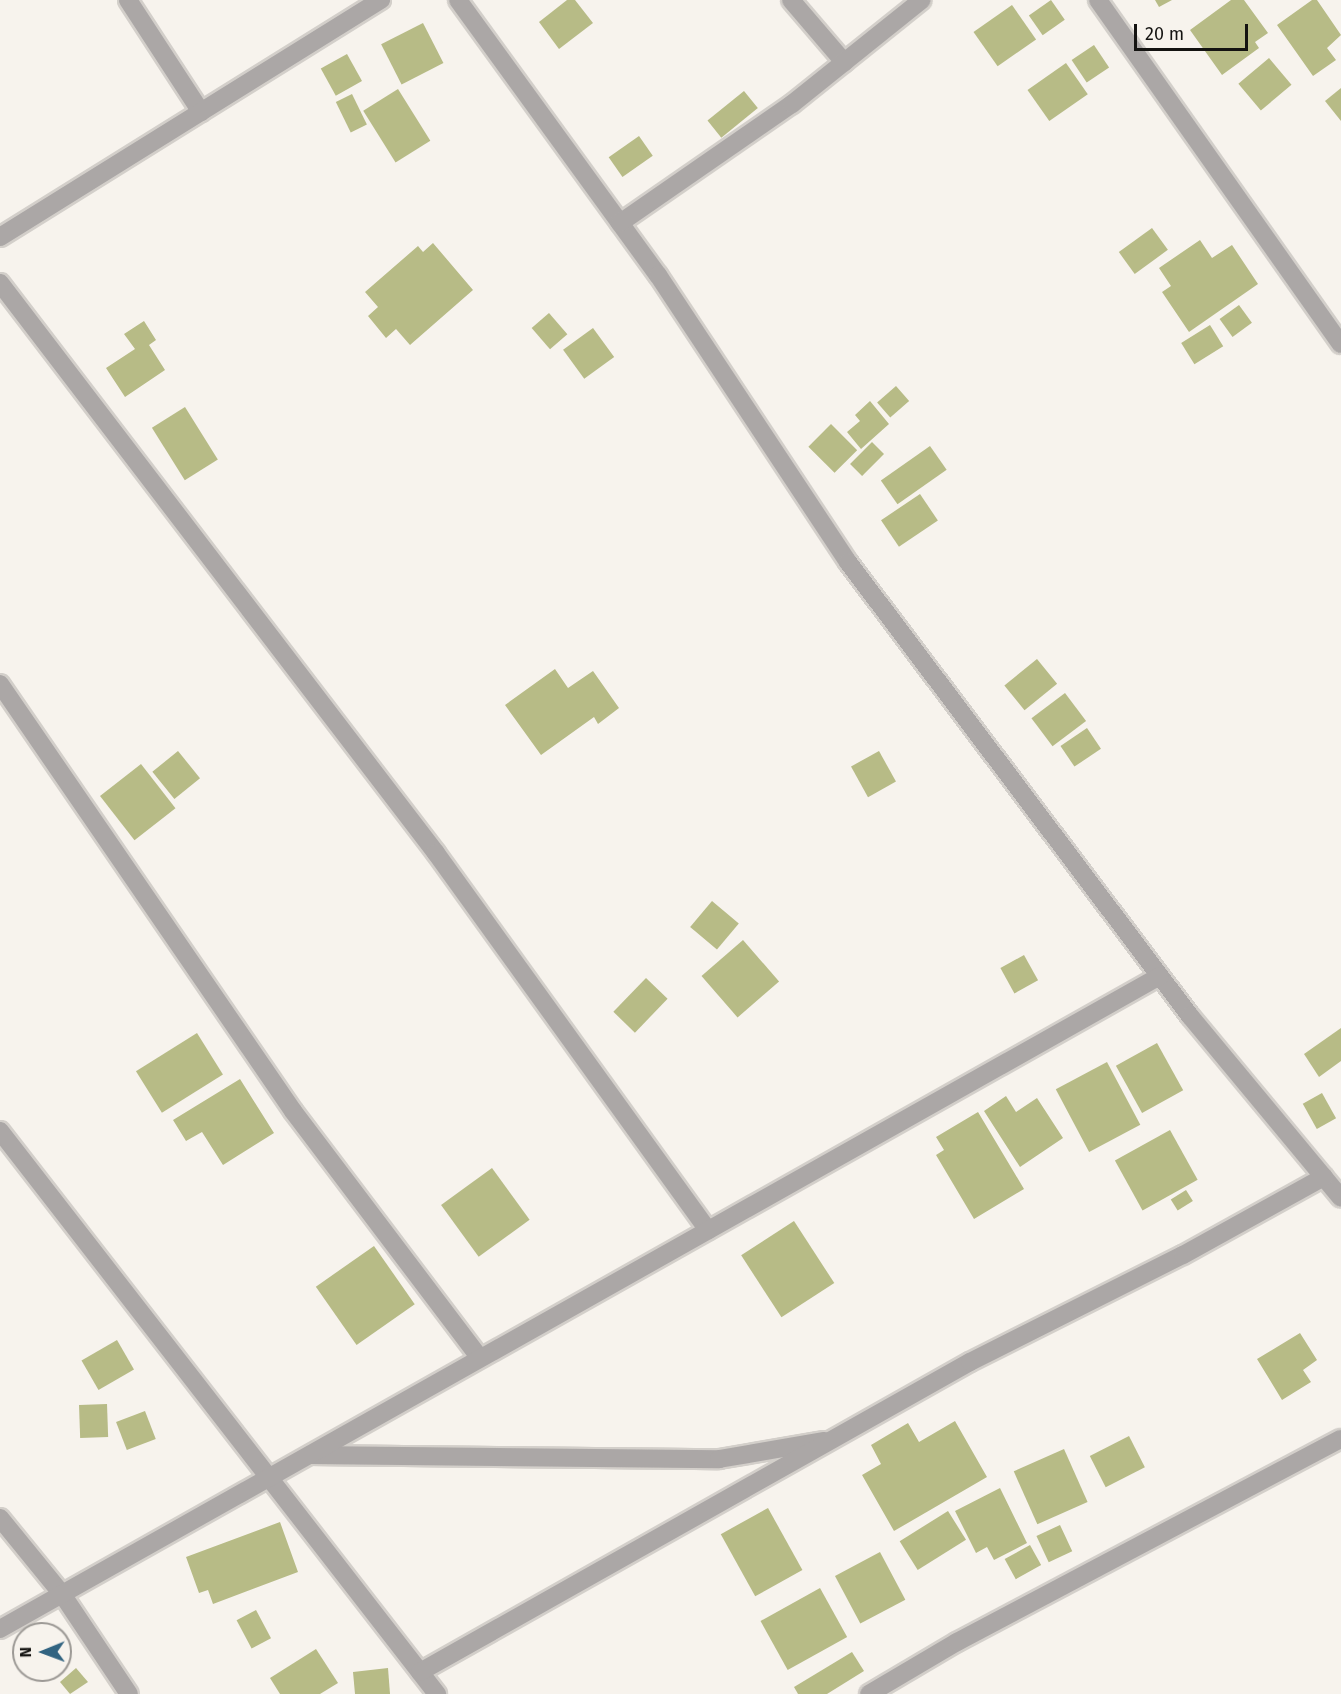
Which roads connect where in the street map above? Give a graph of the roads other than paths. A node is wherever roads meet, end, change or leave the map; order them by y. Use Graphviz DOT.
graph roads {
  1 [pos="128,0"];
  2 [pos="381,0"];
  3 [pos="458,0"];
  4 [pos="791,0"];
  5 [pos="922,0"];
  6 [pos="1098,0"];
  7 [pos="844,62"];
  8 [pos="201,112"];
  9 [pos="620,223"];
  10 [pos="0,237"];
  11 [pos="0,283"];
  12 [pos="1341,344"];
  13 [pos="0,684"];
  14 [pos="1160,976"];
  15 [pos="0,1131"];
  16 [pos="1323,1178"];
  17 [pos="1341,1198"];
  18 [pos="708,1230"];
  19 [pos="480,1358"];
  20 [pos="1341,1439"];
  21 [pos="830,1441"];
  22 [pos="308,1455"];
  23 [pos="270,1477"];
  24 [pos="0,1518"];
  25 [pos="63,1594"];
  26 [pos="0,1629"];
  27 [pos="420,1672"];
  28 [pos="129,1694"];
  29 [pos="437,1694"];
  30 [pos="869,1694"];
  1 -- 8 [label="street"];
  2 -- 8 [label="street"];
  3 -- 9 [label="street"];
  4 -- 7 [label="street"];
  5 -- 7 [label="street"];
  6 -- 12 [label="street"];
  7 -- 9 [label="street"];
  8 -- 10 [label="street"];
  9 -- 14 [label="street"];
  11 -- 18 [label="street"];
  13 -- 19 [label="street"];
  14 -- 16 [label="street"];
  14 -- 18 [label="street"];
  15 -- 23 [label="street"];
  16 -- 17 [label="street"];
  16 -- 21 [label="street"];
  18 -- 19 [label="street"];
  19 -- 22 [label="street"];
  20 -- 30 [label="street"];
  21 -- 22 [label="street"];
  21 -- 27 [label="street"];
  22 -- 23 [label="street"];
  23 -- 25 [label="street"];
  23 -- 27 [label="street"];
  24 -- 25 [label="street"];
  25 -- 26 [label="street"];
  25 -- 28 [label="street"];
  27 -- 29 [label="street"];
}
